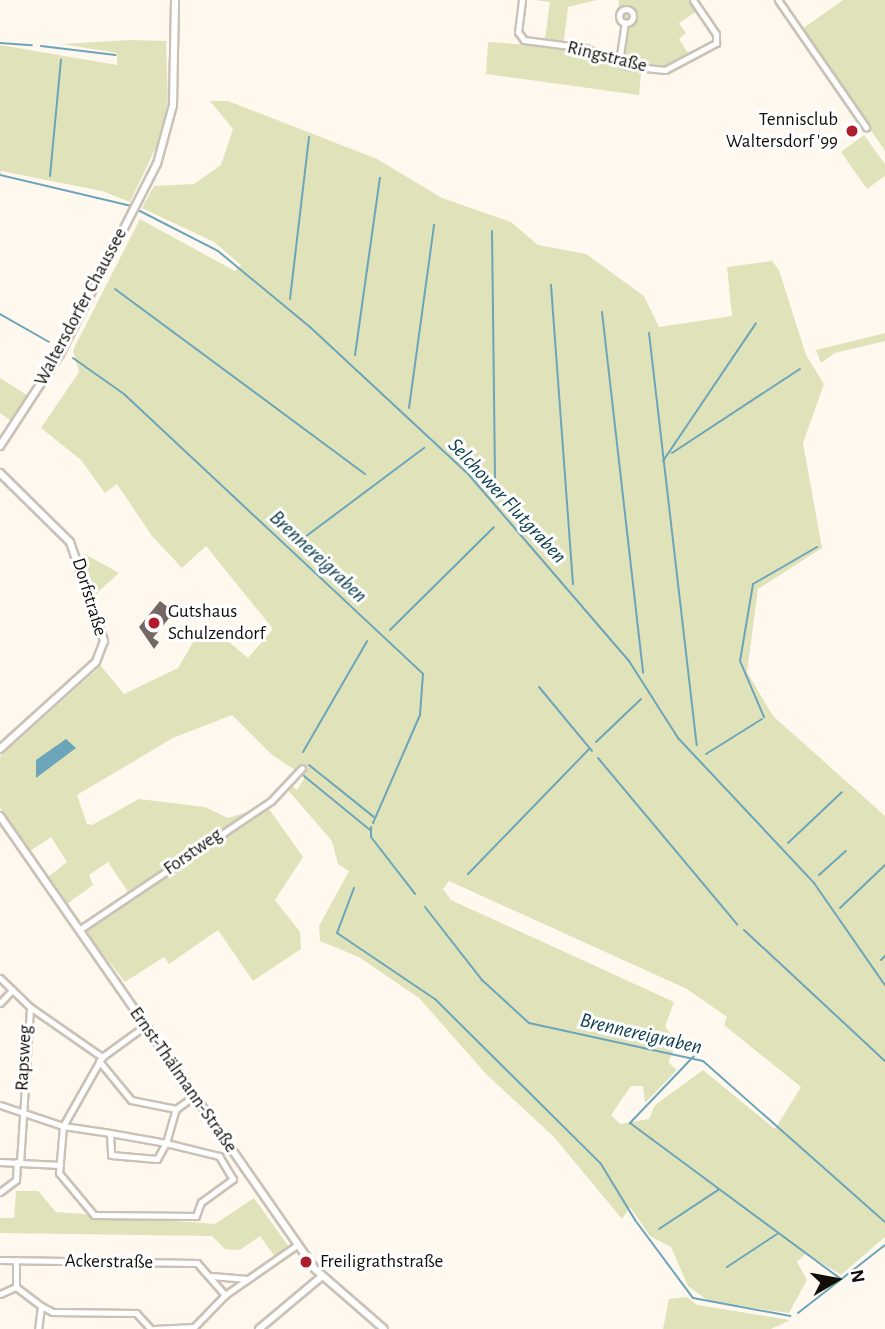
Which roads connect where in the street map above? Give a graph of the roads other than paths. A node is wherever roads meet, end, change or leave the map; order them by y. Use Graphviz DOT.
graph roads {
  1 [pos="175,0"];
  2 [pos="522,0"];
  3 [pos="622,0"];
  4 [pos="693,0"];
  5 [pos="778,0"];
  6 [pos="619,62"];
  7 [pos="866,127"];
  8 [pos="0,446"];
  9 [pos="0,473"];
  10 [pos="0,749"];
  11 [pos="302,768"];
  12 [pos="0,816"];
  13 [pos="79,930"];
  14 [pos="0,978"];
  15 [pos="12,990"];
  16 [pos="0,1003"];
  17 [pos="30,1007"];
  18 [pos="146,1025"];
  19 [pos="100,1059"];
  20 [pos="194,1096"];
  21 [pos="0,1105"];
  22 [pos="176,1109"];
  23 [pos="21,1111"];
  24 [pos="63,1126"];
  25 [pos="110,1133"];
  26 [pos="166,1143"];
  27 [pos="0,1162"];
  28 [pos="19,1162"];
  29 [pos="60,1165"];
  30 [pos="0,1192"];
  31 [pos="297,1245"];
  32 [pos="0,1260"];
  33 [pos="16,1260"];
  34 [pos="212,1276"];
  35 [pos="321,1277"];
  36 [pos="247,1279"];
  37 [pos="16,1287"];
  38 [pos="0,1294"];
  39 [pos="225,1295"];
  40 [pos="41,1306"];
  41 [pos="38,1329"];
  42 [pos="152,1329"];
  43 [pos="259,1329"];
  44 [pos="384,1329"];
  1 -- 8 [label="street, Waltersdorfer Chaussee"];
  2 -- 6 [label="street, Ringstraße"];
  3 -- 6 [label="street"];
  4 -- 6 [label="street, Ringstraße"];
  5 -- 7 [label="street"];
  9 -- 10 [label="street, Dorfstraße"];
  11 -- 13 [label="street, Forstweg"];
  12 -- 13 [label="street, Ernst-Thälmann-Straße"];
  13 -- 18 [label="street, Ernst-Thälmann-Straße"];
  14 -- 15 [label="street"];
  15 -- 16 [label="street"];
  15 -- 17 [label="street"];
  17 -- 19 [label="street"];
  17 -- 23 [label="street, Rapsweg"];
  18 -- 19 [label="street"];
  18 -- 20 [label="street, Ernst-Thälmann-Straße"];
  19 -- 22 [label="street"];
  19 -- 24 [label="street"];
  20 -- 22 [label="street"];
  20 -- 31 [label="street, Ernst-Thälmann-Straße"];
  21 -- 23 [label="street"];
  22 -- 26 [label="street"];
  23 -- 24 [label="street"];
  23 -- 28 [label="street, Rapsweg"];
  24 -- 25 [label="street"];
  24 -- 29 [label="street"];
  25 -- 26 [label="street"];
  25 -- 26 [label="street"];
  26 -- 29 [label="street"];
  27 -- 28 [label="street"];
  28 -- 29 [label="street"];
  28 -- 30 [label="street"];
  31 -- 35 [label="street, Ernst-Thälmann-Straße"];
  31 -- 36 [label="street"];
  32 -- 33 [label="street, Ackerstraße"];
  33 -- 34 [label="street, Ackerstraße"];
  33 -- 37 [label="street"];
  34 -- 36 [label="street, Ackerstraße"];
  34 -- 39 [label="street"];
  35 -- 43 [label="street"];
  35 -- 44 [label="street, Ernst-Thälmann-Straße"];
  36 -- 39 [label="street"];
  37 -- 38 [label="street"];
  37 -- 40 [label="street"];
  39 -- 42 [label="street"];
  40 -- 41 [label="street"];
  40 -- 42 [label="street"];
}
